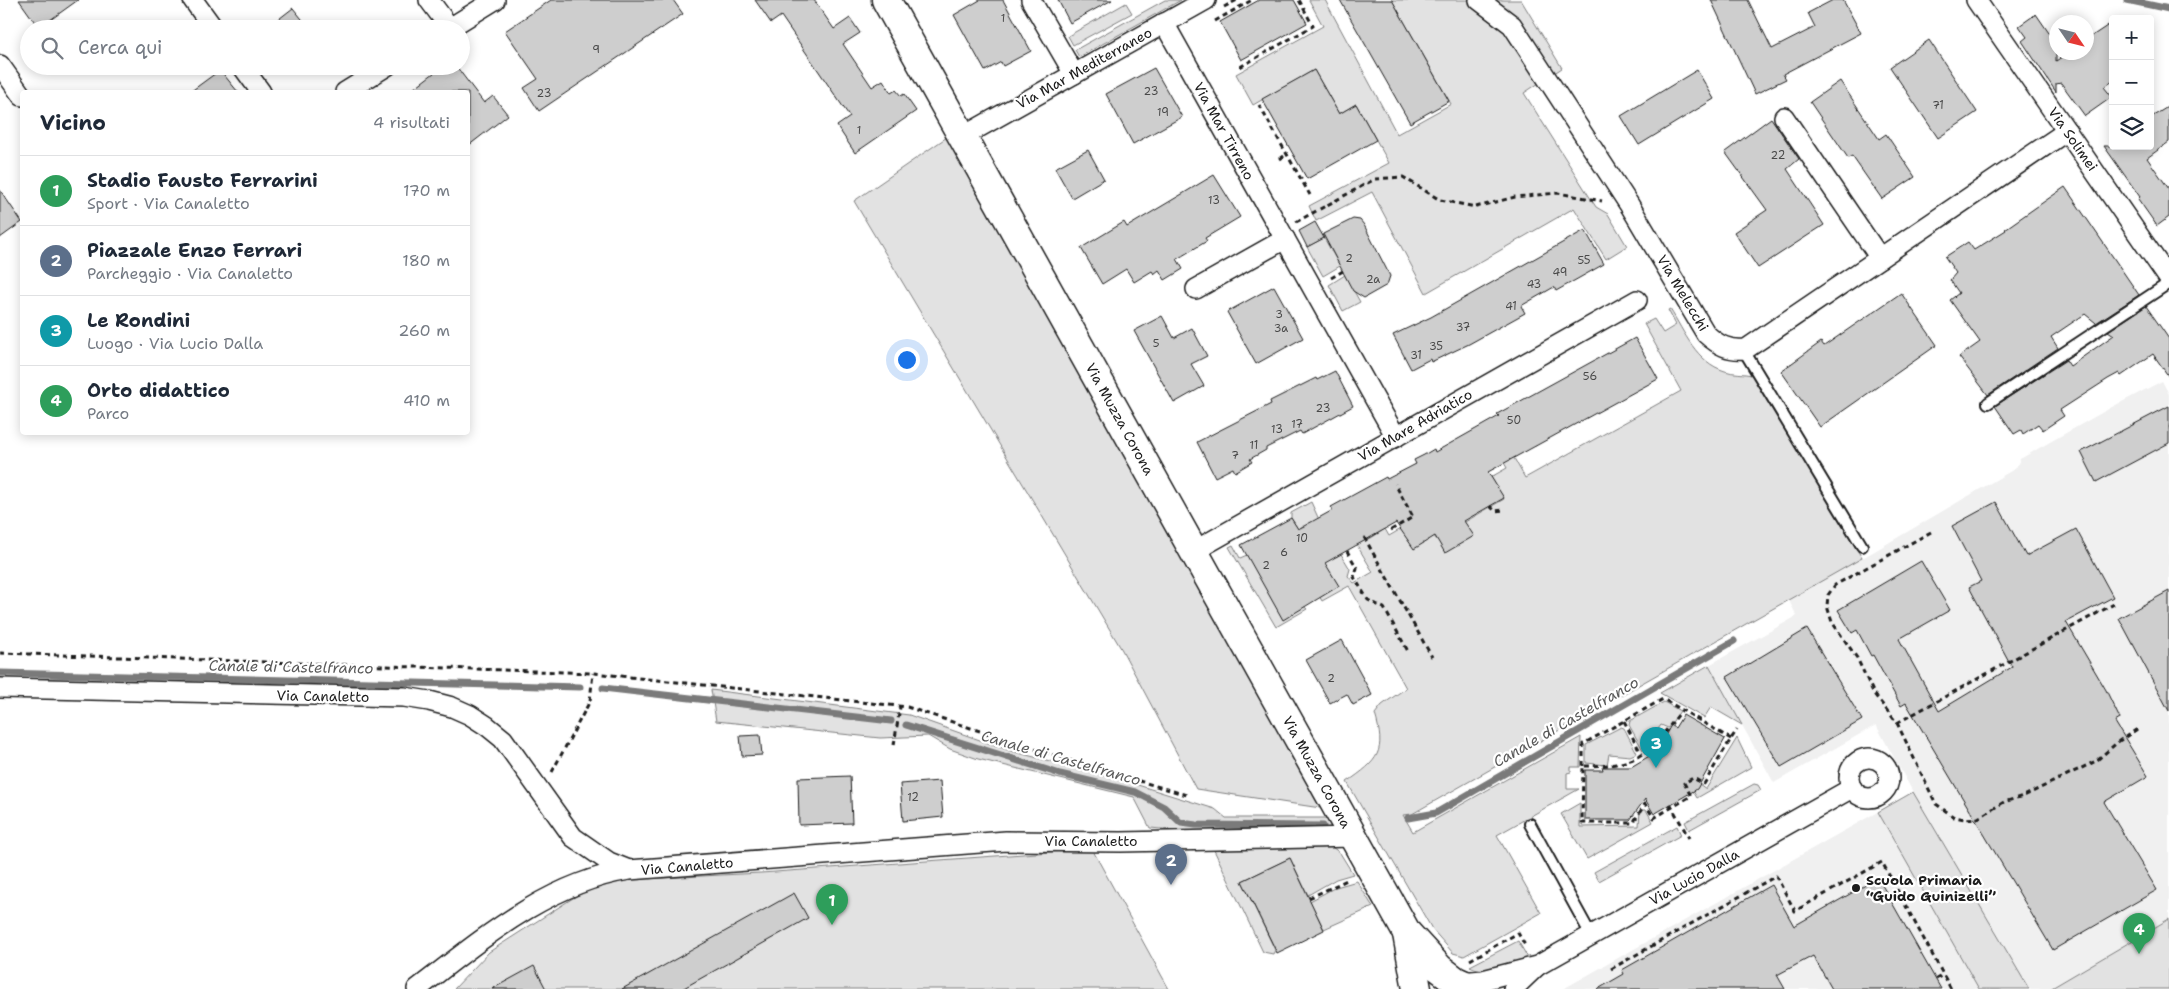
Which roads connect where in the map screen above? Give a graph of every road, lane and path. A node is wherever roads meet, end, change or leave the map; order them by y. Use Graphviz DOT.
graph roads {
  1 [pos="193,0"];
  2 [pos="429,0"];
  3 [pos="495,0"];
  4 [pos="886,0"];
  5 [pos="1031,0"];
  6 [pos="1206,0"];
  7 [pos="1299,0"];
  8 [pos="1479,0"];
  9 [pos="1976,0"];
  10 [pos="1253,1"];
  11 [pos="207,20"];
  12 [pos="443,20"];
  13 [pos="462,20"];
  14 [pos="1214,21"];
  15 [pos="1164,23"];
  16 [pos="0,65"];
  17 [pos="1240,67"];
  18 [pos="1074,74"];
  19 [pos="249,75"];
  20 [pos="373,75"];
  21 [pos="260,90"];
  22 [pos="348,90"];
  23 [pos="20,93"];
  24 [pos="1259,104"];
  25 [pos="1784,117"];
  26 [pos="2067,131"];
  27 [pos="962,137"];
  28 [pos="1287,154"];
  29 [pos="1280,159"];
  30 [pos="1310,195"];
  31 [pos="1630,206"];
  32 [pos="1283,234"];
  33 [pos="1880,258"];
  34 [pos="1343,271"];
  35 [pos="1332,277"];
  36 [pos="2169,279"];
  37 [pos="2169,283"];
  38 [pos="1196,289"];
  39 [pos="1637,300"];
  40 [pos="1743,349"];
  41 [pos="1988,404"];
  42 [pos="1396,437"];
  43 [pos="1395,484"];
  44 [pos="1490,506"];
  45 [pos="1504,510"];
  46 [pos="1391,530"];
  47 [pos="1931,532"];
  48 [pos="1364,537"];
  49 [pos="1862,546"];
  50 [pos="1194,551"];
  51 [pos="1347,551"];
  52 [pos="2114,604"];
  53 [pos="0,653"];
  54 [pos="1409,653"];
  55 [pos="1432,657"];
  56 [pos="593,673"];
  57 [pos="0,688"];
  58 [pos="900,706"];
  59 [pos="1682,710"];
  60 [pos="1624,721"];
  61 [pos="1897,723"];
  62 [pos="2139,728"];
  63 [pos="1737,730"];
  64 [pos="1731,739"];
  65 [pos="894,745"];
  66 [pos="1642,755"];
  67 [pos="1583,766"];
  68 [pos="1852,788"];
  69 [pos="540,792"];
  70 [pos="1190,796"];
  71 [pos="1671,806"];
  72 [pos="1530,824"];
  73 [pos="1354,837"];
  74 [pos="1689,838"];
  75 [pos="629,870"];
  76 [pos="1373,872"];
  77 [pos="1309,898"];
  78 [pos="1407,932"];
  79 [pos="1591,935"];
  80 [pos="1536,966"];
  81 [pos="1611,969"];
  82 [pos="1943,975"];
  83 [pos="1936,979"];
  84 [pos="1463,984"];
  85 [pos="417,989"];
  86 [pos="1417,989"];
  87 [pos="1430,989"];
  88 [pos="1513,989"];
  89 [pos="1950,989"];
  1 -- 11 [label="street"];
  2 -- 12 [label="street"];
  3 -- 13 [label="street"];
  4 -- 27 [label="street, Via Muzza Corona"];
  5 -- 18 [label="street"];
  6 -- 15 [label="street, Via Mar Mediterraneo"];
  7 -- 17 [label="path"];
  8 -- 31 [label="street, Via Melecchi"];
  9 -- 26 [label="street, Via Solimei"];
  10 -- 14 [label="path"];
  15 -- 18 [label="street, Via Mar Mediterraneo"];
  15 -- 32 [label="street, Via Mar Tirreno"];
  16 -- 23 [label="street"];
  18 -- 27 [label="street, Via Mar Mediterraneo"];
  19 -- 21 [label="street"];
  20 -- 22 [label="street"];
  24 -- 28 [label="path"];
  25 -- 33 [label="street"];
  26 -- 33 [label="street"];
  26 -- 36 [label="street, Via Solimei"];
  27 -- 50 [label="street, Via Muzza Corona"];
  28 -- 29 [label="path"];
  28 -- 30 [label="path"];
  31 -- 32 [label="path"];
  31 -- 40 [label="street, Via Melecchi"];
  32 -- 38 [label="street"];
  32 -- 42 [label="street, Via Mar Tirreno"];
  33 -- 40 [label="street"];
  34 -- 35 [label="path"];
  37 -- 41 [label="lane"];
  39 -- 42 [label="street, Via Mare Adriatico"];
  40 -- 49 [label="lane"];
  42 -- 50 [label="street, Via Mare Adriatico"];
  43 -- 46 [label="path"];
  44 -- 45 [label="path"];
  47 -- 61 [label="path"];
  48 -- 55 [label="path"];
  50 -- 73 [label="street, Via Muzza Corona"];
  51 -- 54 [label="path"];
  52 -- 61 [label="path"];
  53 -- 56 [label="path"];
  56 -- 58 [label="path"];
  56 -- 69 [label="path"];
  57 -- 69 [label="street, Via Canaletto"];
  58 -- 65 [label="path"];
  58 -- 70 [label="path"];
  59 -- 60 [label="path"];
  59 -- 64 [label="path"];
  59 -- 66 [label="path"];
  60 -- 66 [label="path"];
  60 -- 67 [label="path"];
  61 -- 62 [label="path"];
  63 -- 64 [label="path"];
  64 -- 71 [label="path"];
  66 -- 67 [label="path"];
  67 -- 71 [label="path"];
  68 -- 79 [label="street, Via Lucio Dalla"];
  69 -- 75 [label="street, Via Canaletto"];
  71 -- 74 [label="path"];
  72 -- 79 [label="lane"];
  73 -- 75 [label="street, Via Canaletto"];
  73 -- 76 [label="street, Via Muzza Corona"];
  75 -- 85 [label="street"];
  76 -- 77 [label="path"];
  76 -- 78 [label="street, Via Muzza Corona"];
  78 -- 84 [label="street"];
  78 -- 86 [label="street"];
  79 -- 80 [label="street, Via Lucio Dalla"];
  80 -- 84 [label="street, Via Lucio Dalla"];
  80 -- 88 [label="street, Via Lucio Dalla"];
  81 -- 82 [label="path"];
  82 -- 83 [label="path"];
  82 -- 89 [label="path"];
  84 -- 87 [label="street"];
}
